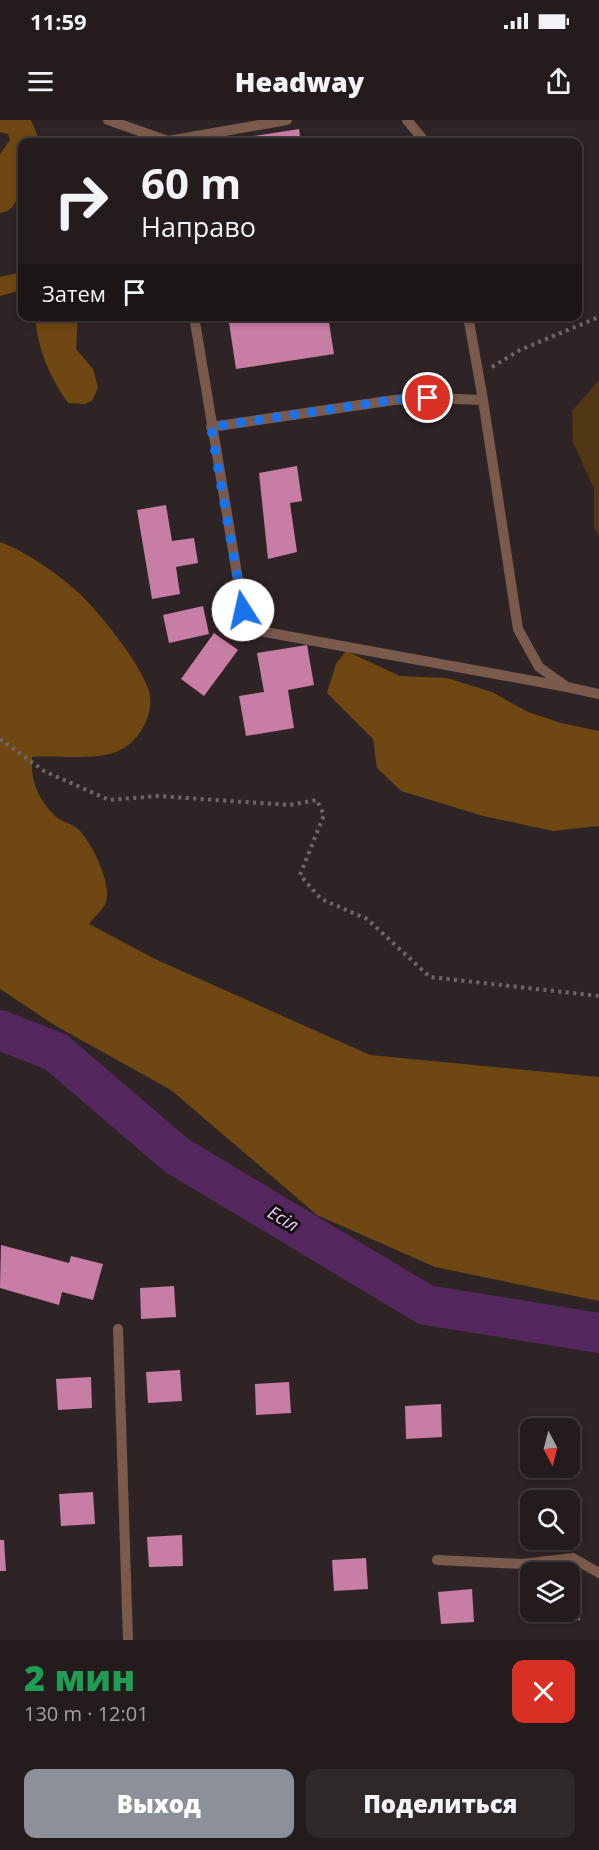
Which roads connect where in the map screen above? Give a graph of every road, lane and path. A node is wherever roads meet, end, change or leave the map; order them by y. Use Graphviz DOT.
graph roads {
  1 [pos="108,120"];
  2 [pos="287,120"];
  3 [pos="407,120"];
  4 [pos="157,138"];
  5 [pos="190,138"];
  6 [pos="422,138"];
  7 [pos="599,317"];
  8 [pos="195,321"];
  9 [pos="469,321"];
  10 [pos="479,376"];
  11 [pos="483,400"];
  12 [pos="211,427"];
  13 [pos="567,687"];
  14 [pos="599,694"];
  15 [pos="0,739"];
  16 [pos="599,996"];
  17 [pos="118,1329"];
  18 [pos="437,1560"];
  19 [pos="599,1573"];
  20 [pos="128,1640"];
  1 -- 4 [label="lane"];
  2 -- 5 [label="lane"];
  3 -- 6 [label="lane"];
  7 -- 10 [label="path"];
  8 -- 12 [label="lane"];
  9 -- 10 [label="lane"];
  10 -- 11 [label="lane"];
  11 -- 12 [label="lane"];
  11 -- 13 [label="lane"];
  12 -- 13 [label="lane"];
  13 -- 14 [label="lane"];
  15 -- 16 [label="path"];
  17 -- 20 [label="lane"];
  18 -- 19 [label="lane"];
}
